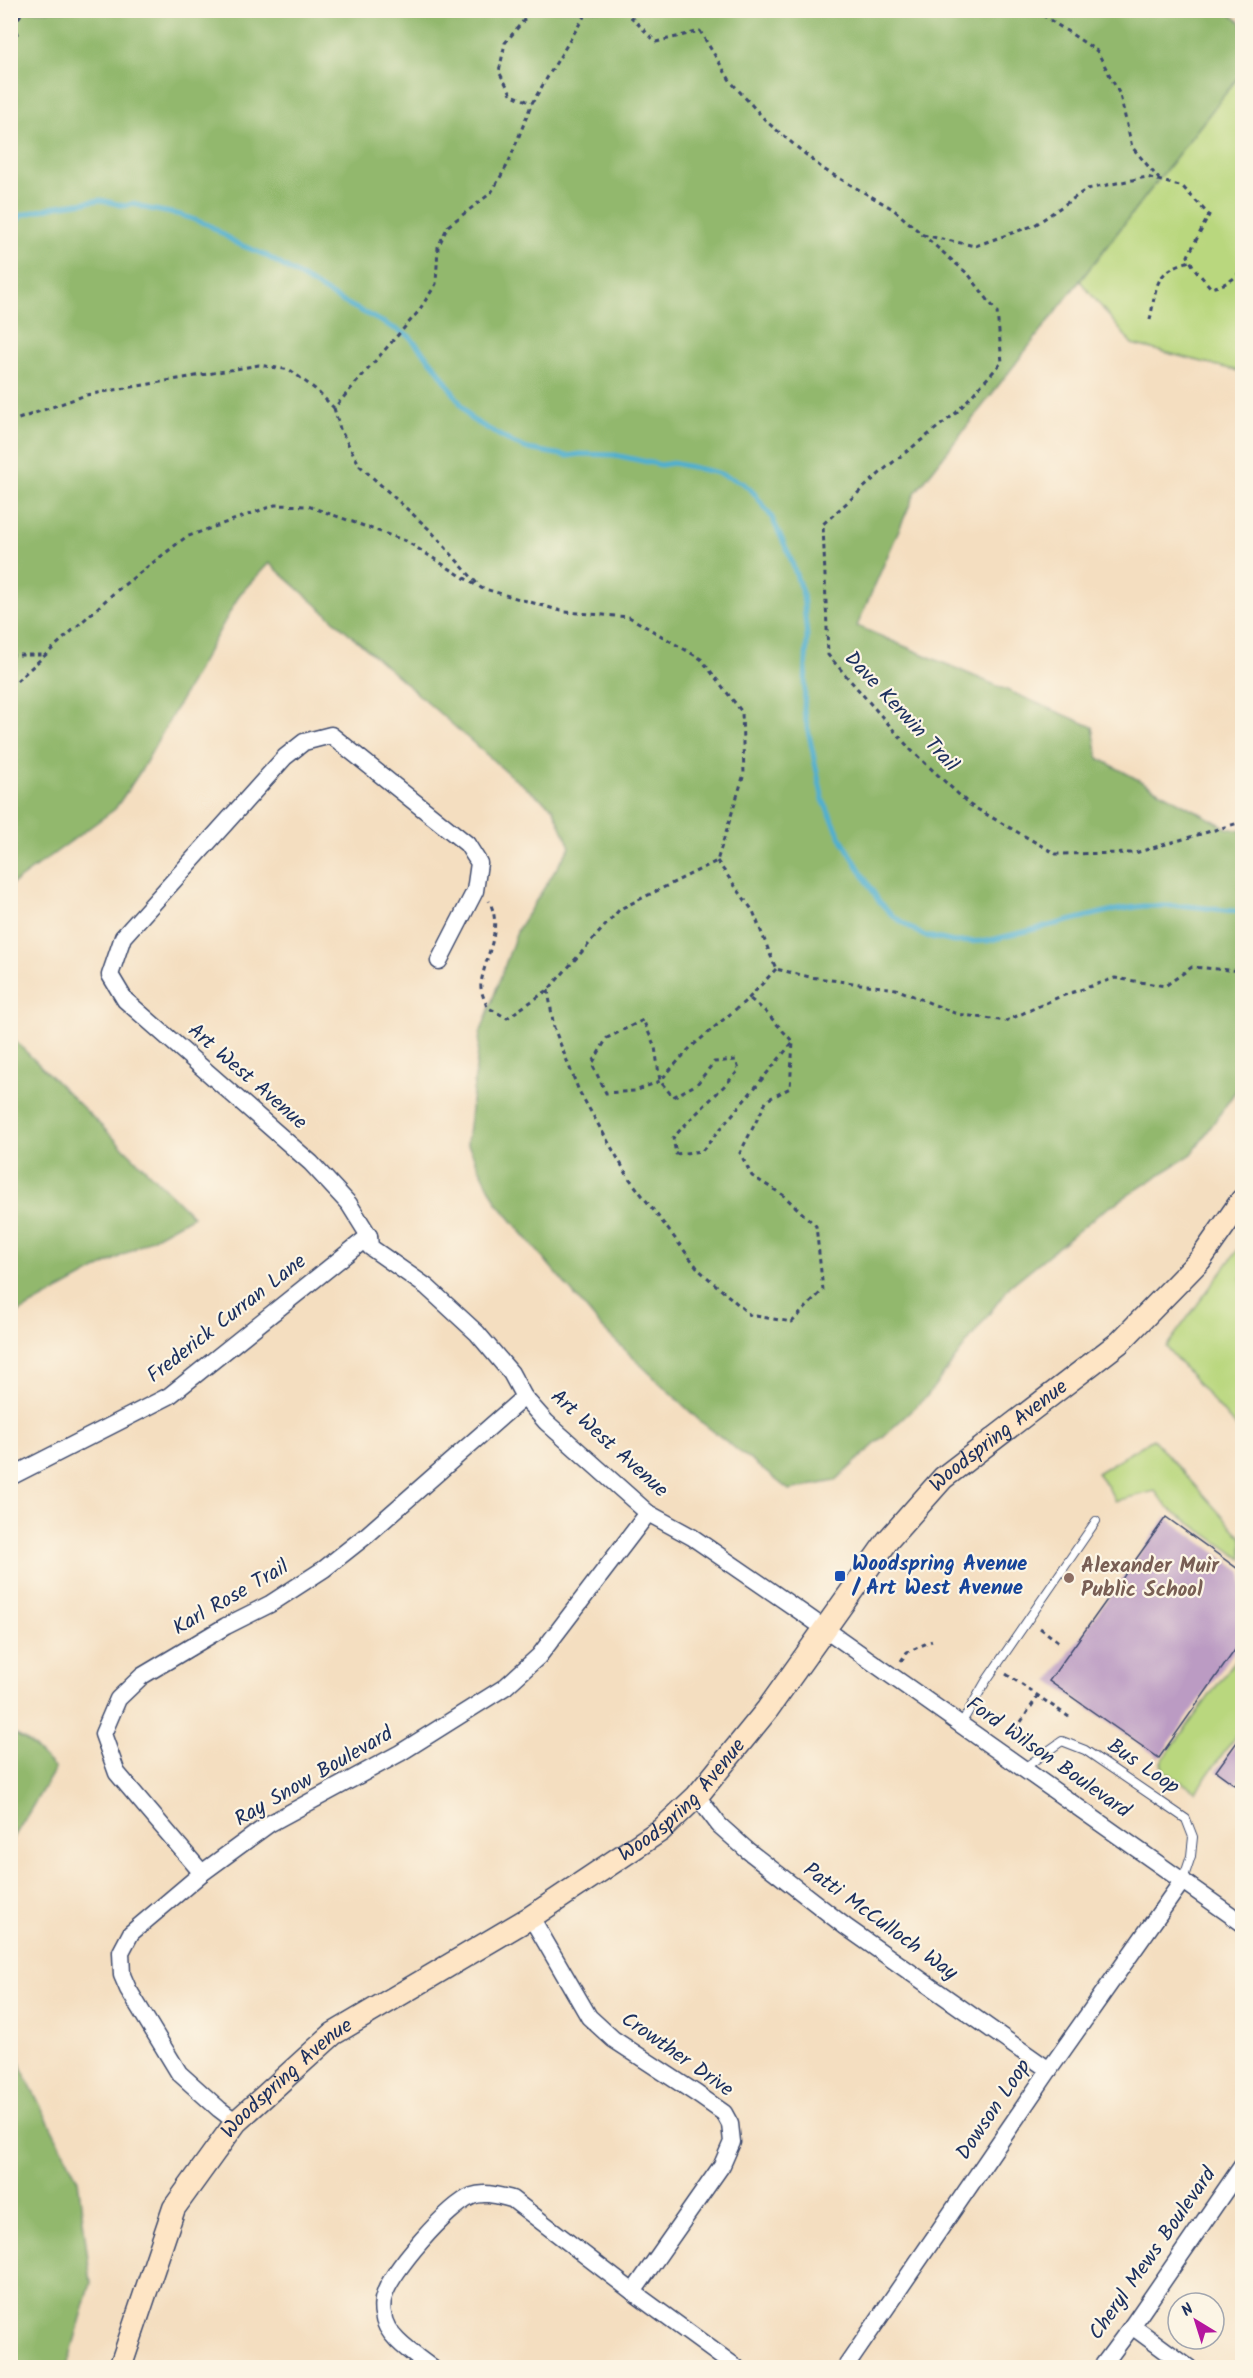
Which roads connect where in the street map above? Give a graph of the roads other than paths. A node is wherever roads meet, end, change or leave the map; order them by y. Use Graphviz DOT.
graph roads {
  1 [pos="439,961"];
  2 [pos="1242,1200"];
  3 [pos="369,1236"];
  4 [pos="524,1397"];
  5 [pos="10,1477"];
  6 [pos="648,1513"];
  7 [pos="1096,1521"];
  8 [pos="826,1630"];
  9 [pos="961,1724"];
  10 [pos="1024,1768"];
  11 [pos="697,1796"];
  12 [pos="202,1874"];
  13 [pos="1183,1880"];
  14 [pos="531,1917"];
  15 [pos="1242,1923"];
  16 [pos="1049,2070"];
  17 [pos="236,2122"];
  18 [pos="1242,2166"];
  19 [pos="633,2292"];
  20 [pos="1132,2326"];
  21 [pos="120,2367"];
  22 [pos="432,2367"];
  23 [pos="737,2367"];
  24 [pos="845,2367"];
  25 [pos="1101,2367"];
  26 [pos="1189,2367"];
  1 -- 3 [label="street, Art West Avenue"];
  2 -- 8 [label="street, Woodspring Avenue"];
  3 -- 4 [label="street, Art West Avenue"];
  3 -- 5 [label="street, Frederick Curran Lane"];
  4 -- 6 [label="street, Art West Avenue"];
  4 -- 12 [label="street, Karl Rose Trail"];
  6 -- 8 [label="street, Art West Avenue"];
  6 -- 12 [label="street, Ray Snow Boulevard"];
  7 -- 9 [label="lane"];
  8 -- 9 [label="street, Ford Wilson Boulevard"];
  8 -- 11 [label="street, Woodspring Avenue"];
  9 -- 10 [label="street, Ford Wilson Boulevard"];
  10 -- 13 [label="street, Ford Wilson Boulevard"];
  10 -- 13 [label="lane, Bus Loop"];
  11 -- 14 [label="street, Woodspring Avenue"];
  11 -- 16 [label="street, Patti McCulloch Way"];
  12 -- 17 [label="street, Ray Snow Boulevard"];
  13 -- 15 [label="street, Ford Wilson Boulevard"];
  13 -- 16 [label="street, Dowson Loop"];
  14 -- 17 [label="street, Woodspring Avenue"];
  14 -- 19 [label="street, Crowther Drive"];
  16 -- 24 [label="street, Dowson Loop"];
  17 -- 21 [label="street, Woodspring Avenue"];
  18 -- 20 [label="street, Cheryl Mews Boulevard"];
  19 -- 22 [label="street"];
  19 -- 23 [label="street"];
  20 -- 25 [label="street, Cheryl Mews Boulevard"];
  20 -- 26 [label="street"];
}
